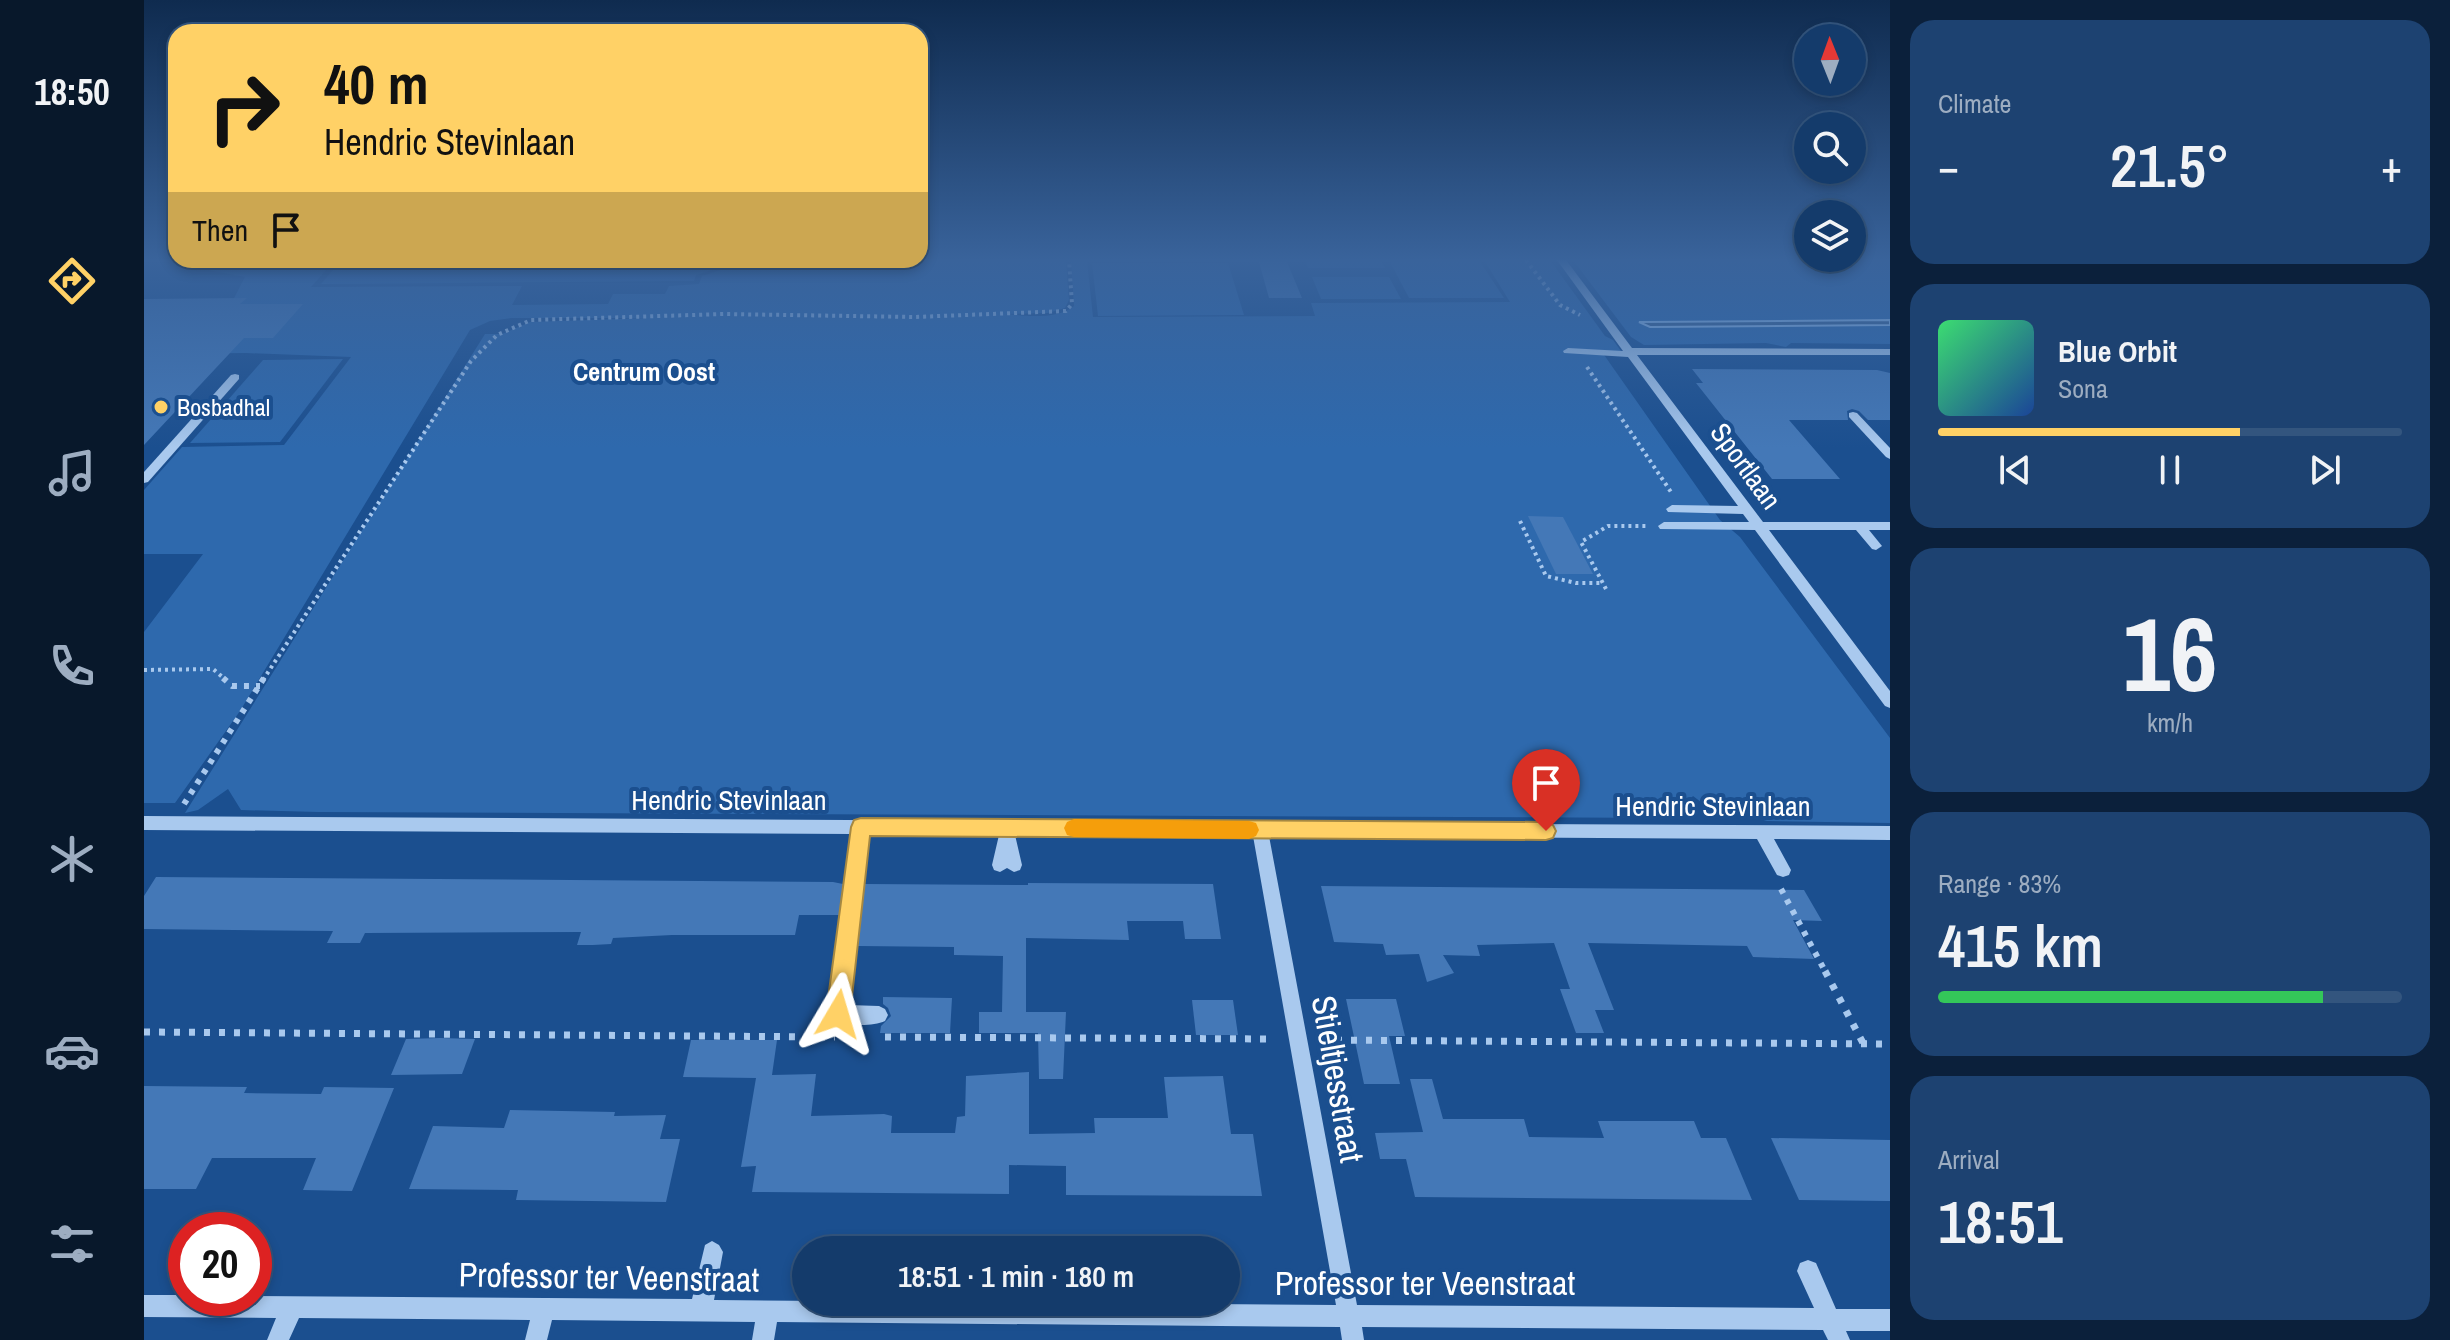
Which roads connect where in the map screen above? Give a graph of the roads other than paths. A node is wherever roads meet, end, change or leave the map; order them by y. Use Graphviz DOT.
graph roads {
  1 [pos="1609,323"];
  2 [pos="1609,339"];
  3 [pos="1622,339"];
  4 [pos="1573,352"];
  5 [pos="1890,352"];
  6 [pos="1632,353"];
  7 [pos="235,377"];
  8 [pos="1853,415"];
  9 [pos="1890,455"];
  10 [pos="144,479"];
  11 [pos="1672,509"];
  12 [pos="1749,510"];
  13 [pos="1760,525"];
  14 [pos="1664,526"];
  15 [pos="1859,526"];
  16 [pos="1890,526"];
  17 [pos="1876,546"];
  18 [pos="1890,702"];
  19 [pos="144,823"];
  20 [pos="861,827"];
  21 [pos="1260,830"];
  22 [pos="1761,832"];
  23 [pos="1008,833"];
  24 [pos="1890,833"];
  25 [pos="1007,865"];
  26 [pos="1783,870"];
  27 [pos="879,1015"];
  28 [pos="712,1252"];
  29 [pos="1808,1271"];
  30 [pos="144,1306"];
  31 [pos="292,1308"];
  32 [pos="543,1311"];
  33 [pos="701,1312"];
  34 [pos="767,1313"];
  35 [pos="792,1313"];
  36 [pos="1240,1313"];
  37 [pos="1349,1316"];
  38 [pos="1890,1320"];
  39 [pos="1835,1330"];
  40 [pos="278,1340"];
  41 [pos="536,1340"];
  42 [pos="763,1340"];
  43 [pos="1353,1340"];
  1 -- 3 [label="street, Sportlaan"];
  2 -- 3 [label="street"];
  3 -- 6 [label="street, Sportlaan"];
  4 -- 6 [label="street"];
  5 -- 6 [label="street"];
  6 -- 12 [label="street, Sportlaan"];
  7 -- 10 [label="street"];
  8 -- 9 [label="street"];
  11 -- 12 [label="street"];
  12 -- 13 [label="street, Sportlaan"];
  13 -- 14 [label="street"];
  13 -- 15 [label="street"];
  13 -- 18 [label="street, Sportlaan"];
  15 -- 16 [label="street"];
  15 -- 17 [label="street"];
  19 -- 20 [label="street, Hendric Stevinlaan"];
  20 -- 23 [label="street, Hendric Stevinlaan"];
  20 -- 27 [label="street"];
  21 -- 22 [label="street, Hendric Stevinlaan"];
  21 -- 23 [label="street, Hendric Stevinlaan"];
  21 -- 37 [label="street, Stieltjesstraat"];
  22 -- 24 [label="street, Hendric Stevinlaan"];
  22 -- 26 [label="street"];
  23 -- 25 [label="street"];
  28 -- 33 [label="street"];
  29 -- 39 [label="street"];
  30 -- 31 [label="street, Professor ter Veenstraat"];
  31 -- 32 [label="street, Professor ter Veenstraat"];
  31 -- 40 [label="street"];
  32 -- 33 [label="street, Professor ter Veenstraat"];
  32 -- 41 [label="street"];
  33 -- 34 [label="street, Professor ter Veenstraat"];
  34 -- 35 [label="street, Professor ter Veenstraat"];
  34 -- 42 [label="street"];
  36 -- 37 [label="street, Professor ter Veenstraat"];
  37 -- 39 [label="street, Professor ter Veenstraat"];
  37 -- 43 [label="street, Stieltjesstraat"];
  38 -- 39 [label="street, Professor ter Veenstraat"];
}
